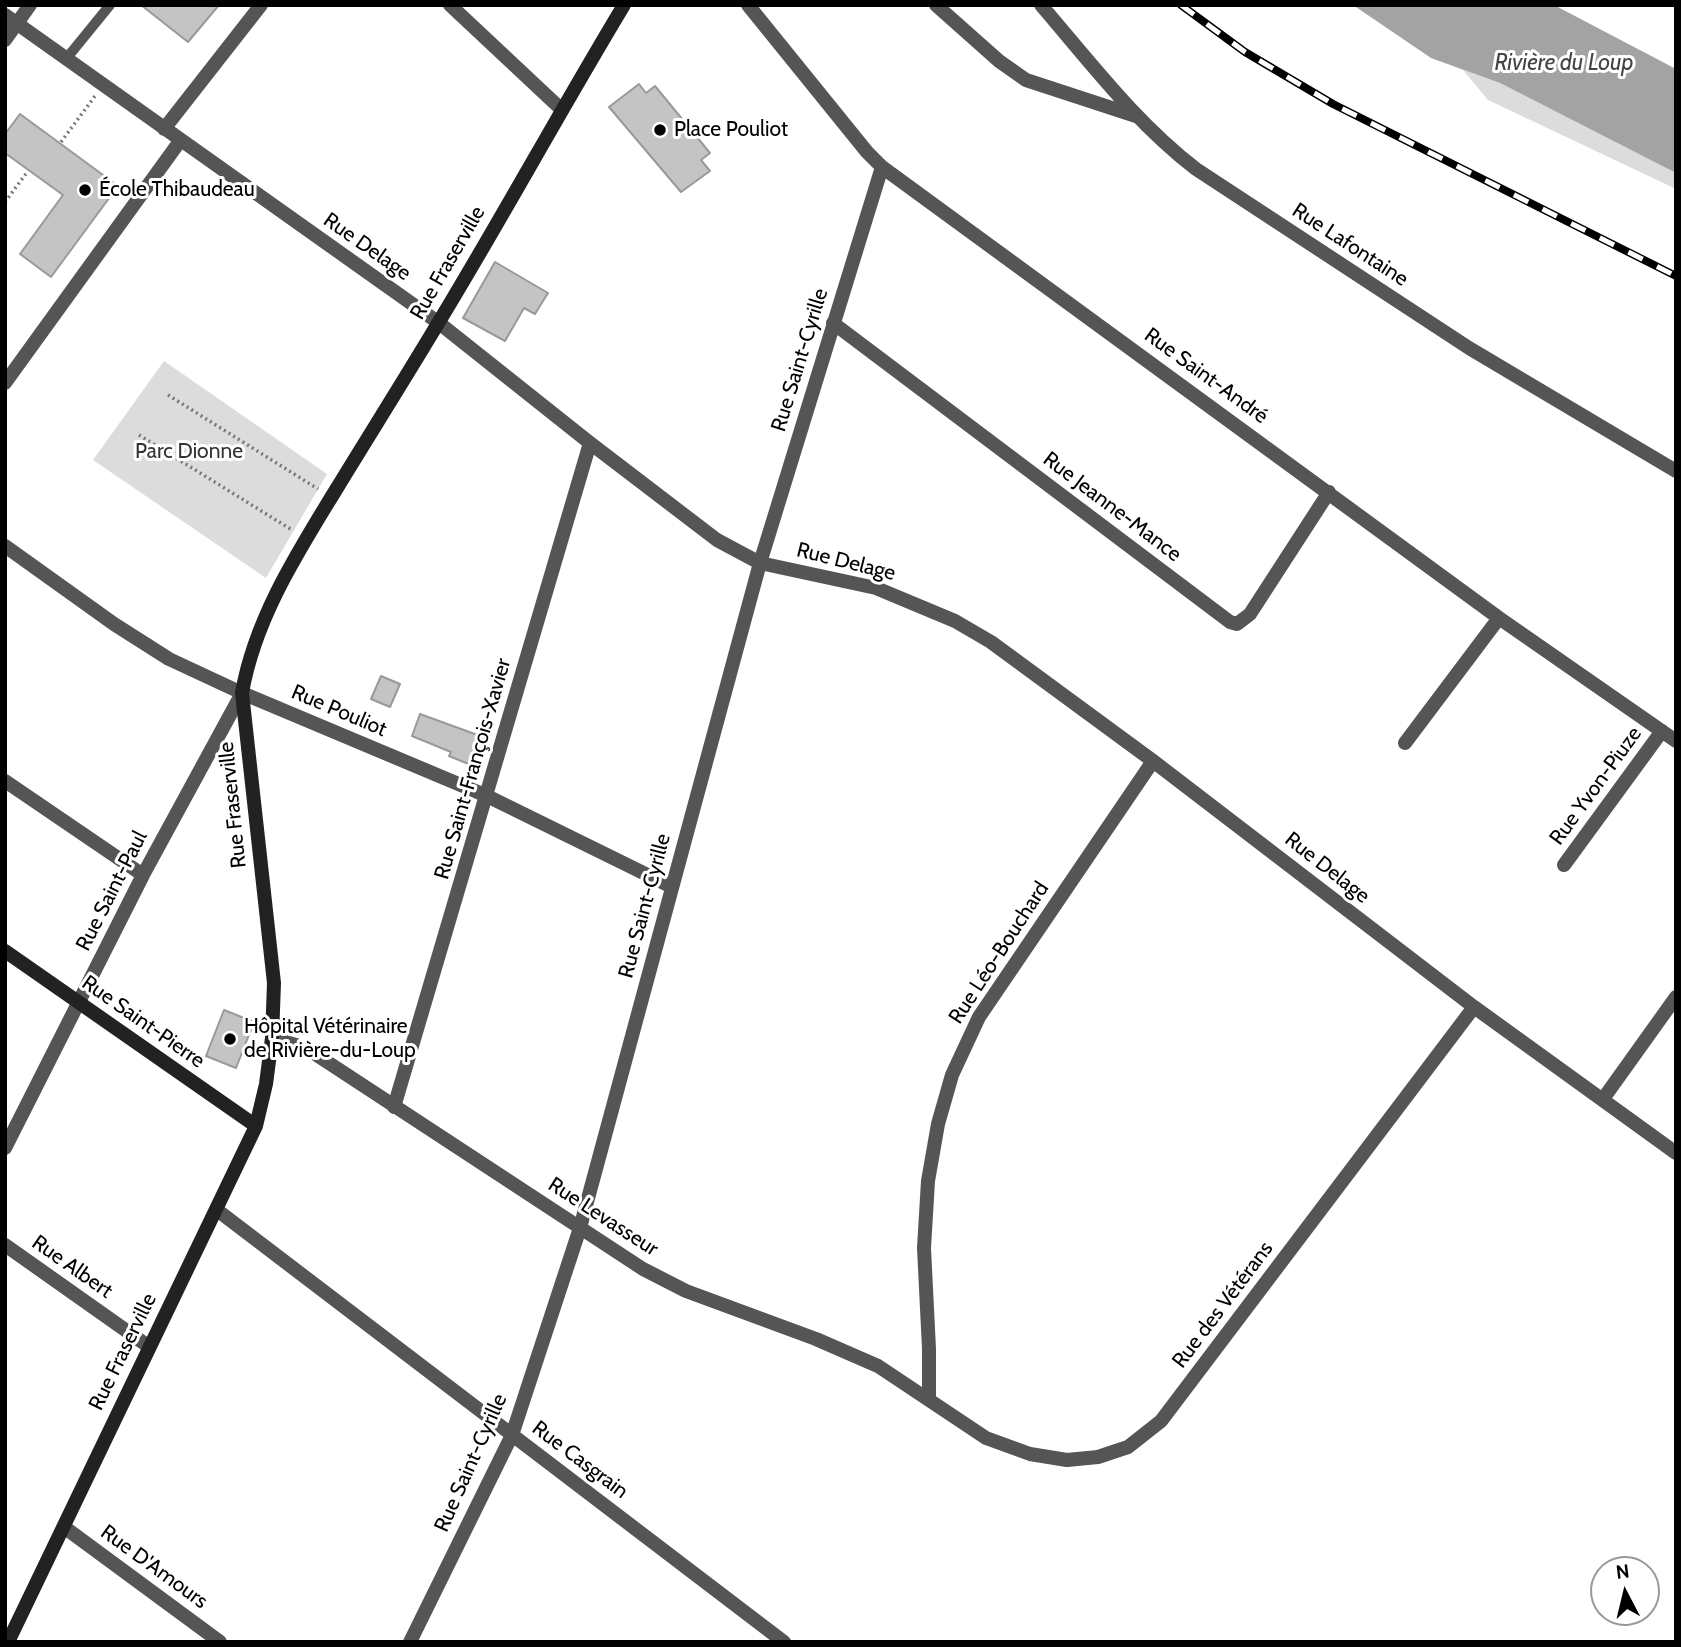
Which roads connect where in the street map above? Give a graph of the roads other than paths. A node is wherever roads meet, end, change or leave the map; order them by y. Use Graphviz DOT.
graph roads {
  1 [pos="30,5"];
  2 [pos="110,5"];
  3 [pos="261,5"];
  4 [pos="450,5"];
  5 [pos="624,5"];
  6 [pos="748,5"];
  7 [pos="936,5"];
  8 [pos="1041,5"];
  9 [pos="11,19"];
  10 [pos="5,40"];
  11 [pos="66,59"];
  12 [pos="561,109"];
  13 [pos="1136,116"];
  14 [pos="164,129"];
  15 [pos="180,141"];
  16 [pos="882,167"];
  17 [pos="439,323"];
  18 [pos="833,323"];
  19 [pos="5,383"];
  20 [pos="590,443"];
  21 [pos="1676,471"];
  22 [pos="1329,492"];
  23 [pos="5,546"];
  24 [pos="760,564"];
  25 [pos="1499,618"];
  26 [pos="242,693"];
  27 [pos="1662,731"];
  28 [pos="1676,741"];
  29 [pos="1405,743"];
  30 [pos="1153,761"];
  31 [pos="5,781"];
  32 [pos="487,796"];
  33 [pos="1564,865"];
  34 [pos="143,875"];
  35 [pos="672,887"];
  36 [pos="5,951"];
  37 [pos="1676,997"];
  38 [pos="79,1003"];
  39 [pos="1474,1007"];
  40 [pos="272,1038"];
  41 [pos="1603,1099"];
  42 [pos="394,1107"];
  43 [pos="256,1126"];
  44 [pos="5,1148"];
  45 [pos="1676,1153"];
  46 [pos="217,1210"];
  47 [pos="580,1228"];
  48 [pos="5,1245"];
  49 [pos="148,1346"];
  50 [pos="929,1399"];
  51 [pos="512,1435"];
  52 [pos="64,1527"];
  53 [pos="8,1642"];
  54 [pos="220,1642"];
  55 [pos="410,1642"];
  56 [pos="783,1642"];
  1 -- 9 [label="street"];
  2 -- 11 [label="lane"];
  3 -- 14 [label="street"];
  4 -- 12 [label="street"];
  5 -- 12 [label="main road, Rue Fraserville"];
  6 -- 16 [label="street, Rue Saint-André"];
  7 -- 13 [label="street"];
  8 -- 13 [label="street, Rue Lafontaine"];
  9 -- 10 [label="street"];
  9 -- 11 [label="street, Rue Delage"];
  11 -- 14 [label="street, Rue Delage"];
  12 -- 17 [label="main road, Rue Fraserville"];
  13 -- 21 [label="street, Rue Lafontaine"];
  14 -- 15 [label="street, Rue Delage"];
  15 -- 17 [label="street, Rue Delage"];
  15 -- 19 [label="street"];
  16 -- 18 [label="street, Rue Saint-Cyrille"];
  16 -- 22 [label="street, Rue Saint-André"];
  17 -- 20 [label="street, Rue Delage"];
  17 -- 26 [label="main road, Rue Fraserville"];
  18 -- 22 [label="street, Rue Jeanne-Mance"];
  18 -- 24 [label="street, Rue Saint-Cyrille"];
  20 -- 24 [label="street, Rue Delage"];
  20 -- 32 [label="street, Rue Saint-François-Xavier"];
  22 -- 25 [label="street, Rue Saint-André"];
  23 -- 26 [label="street, Rue Pouliot"];
  24 -- 30 [label="street, Rue Delage"];
  24 -- 35 [label="street, Rue Saint-Cyrille"];
  25 -- 27 [label="street, Rue Saint-André"];
  25 -- 29 [label="street"];
  26 -- 32 [label="street, Rue Pouliot"];
  26 -- 34 [label="street, Rue Saint-Paul"];
  26 -- 40 [label="main road, Rue Fraserville"];
  27 -- 28 [label="street, Rue Saint-André"];
  27 -- 33 [label="street, Rue Yvon-Piuze"];
  30 -- 39 [label="street, Rue Delage"];
  30 -- 50 [label="street, Rue Léo-Bouchard"];
  31 -- 34 [label="street"];
  32 -- 35 [label="street, Rue Pouliot"];
  32 -- 42 [label="street, Rue Saint-François-Xavier"];
  34 -- 38 [label="street, Rue Saint-Paul"];
  35 -- 47 [label="street, Rue Saint-Cyrille"];
  36 -- 38 [label="main road, Rue Saint-Pierre"];
  37 -- 41 [label="street"];
  38 -- 43 [label="main road, Rue Saint-Pierre"];
  38 -- 44 [label="street, Rue Saint-Paul"];
  39 -- 41 [label="street, Rue Delage"];
  39 -- 50 [label="street, Rue des Vétérans"];
  40 -- 42 [label="street, Rue Levasseur"];
  40 -- 43 [label="main road, Rue Fraserville"];
  41 -- 45 [label="street, Rue Delage"];
  42 -- 47 [label="street, Rue Levasseur"];
  43 -- 46 [label="main road, Rue Fraserville"];
  46 -- 49 [label="main road, Rue Fraserville"];
  46 -- 51 [label="street, Rue Casgrain"];
  47 -- 50 [label="street, Rue Levasseur"];
  47 -- 51 [label="street, Rue Saint-Cyrille"];
  48 -- 49 [label="street, Rue Albert"];
  49 -- 52 [label="main road, Rue Fraserville"];
  51 -- 55 [label="street, Rue Saint-Cyrille"];
  51 -- 56 [label="street, Rue Casgrain"];
  52 -- 53 [label="main road, Rue Fraserville"];
  52 -- 54 [label="street, Rue D'Amours"];
}
